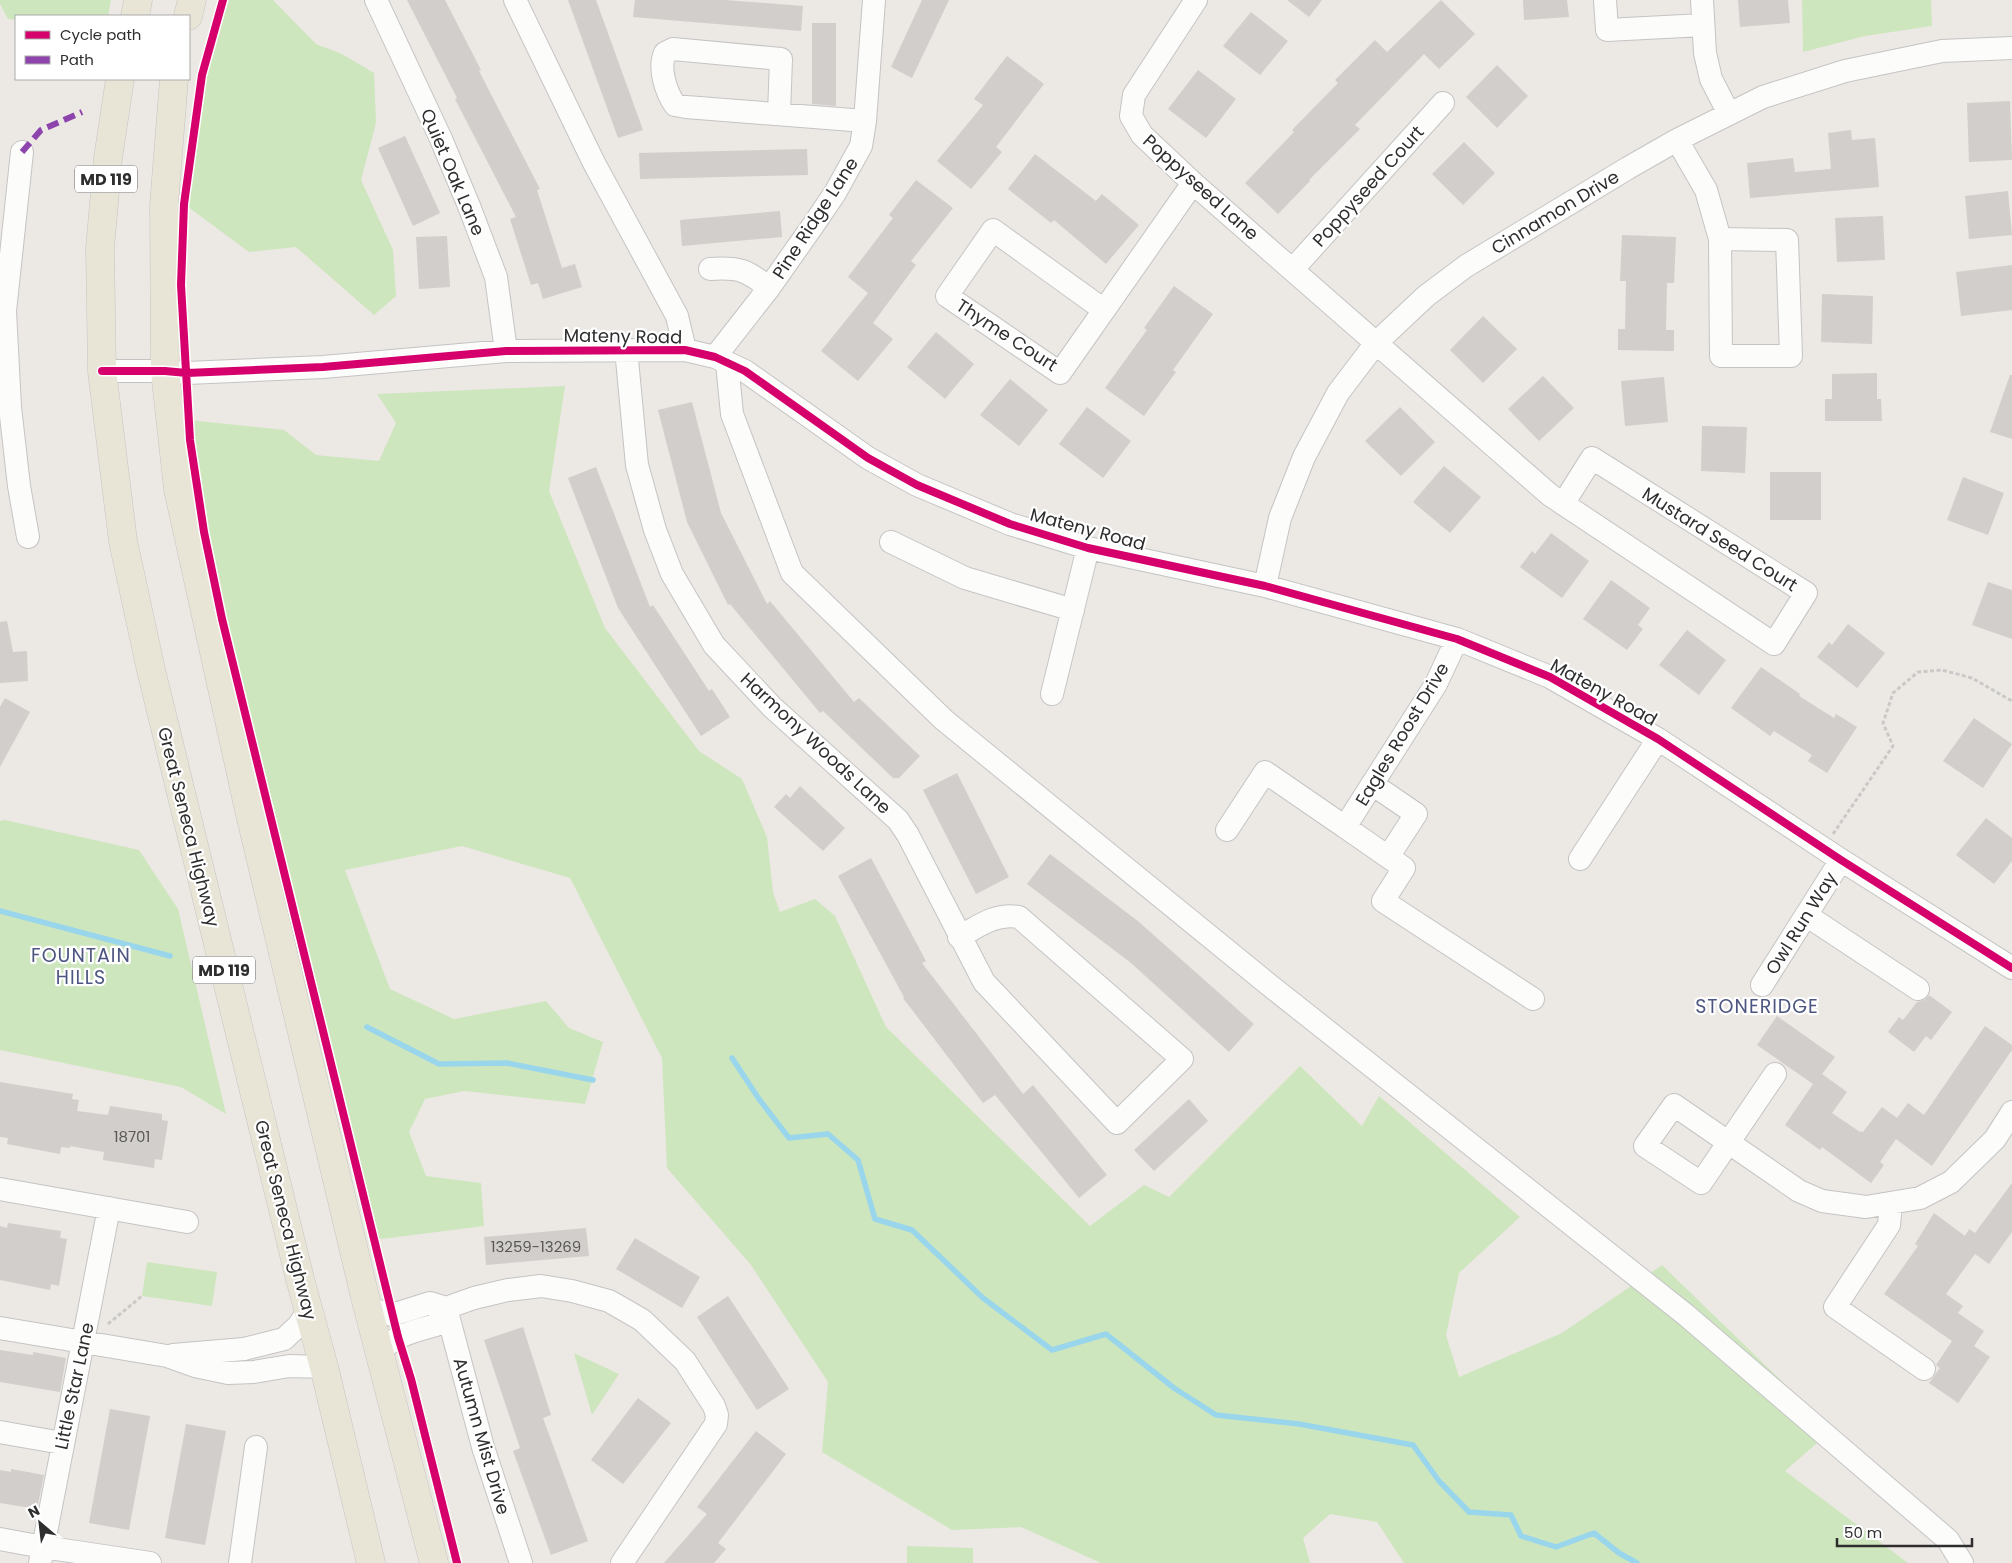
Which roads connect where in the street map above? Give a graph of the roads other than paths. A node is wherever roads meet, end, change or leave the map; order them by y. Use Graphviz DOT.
graph roads {
  1 [pos="138,0"];
  2 [pos="192,0"];
  3 [pos="376,0"];
  4 [pos="515,0"];
  5 [pos="874,0"];
  6 [pos="1196,0"];
  7 [pos="1605,0"];
  8 [pos="1702,0"];
  9 [pos="135,15"];
  10 [pos="188,15"];
  11 [pos="1703,25"];
  12 [pos="2012,48"];
  13 [pos="120,80"];
  14 [pos="174,80"];
  15 [pos="1443,103"];
  16 [pos="778,114"];
  17 [pos="1729,114"];
  18 [pos="865,121"];
  19 [pos="1677,140"];
  20 [pos="22,152"];
  21 [pos="1193,183"];
  22 [pos="1720,239"];
  23 [pos="710,269"];
  24 [pos="1293,269"];
  25 [pos="769,288"];
  26 [pos="1104,310"];
  27 [pos="2,311"];
  28 [pos="1376,343"];
  29 [pos="626,349"];
  30 [pos="685,350"];
  31 [pos="506,351"];
  32 [pos="721,360"];
  33 [pos="102,371"];
  34 [pos="165,371"];
  35 [pos="1563,504"];
  36 [pos="28,537"];
  37 [pos="891,542"];
  38 [pos="1088,548"];
  39 [pos="1265,586"];
  40 [pos="1073,610"];
  41 [pos="1457,639"];
  42 [pos="1052,694"];
  43 [pos="1658,740"];
  44 [pos="1372,784"];
  45 [pos="1345,827"];
  46 [pos="1227,830"];
  47 [pos="1832,854"];
  48 [pos="1388,857"];
  49 [pos="1580,859"];
  50 [pos="1806,915"];
  51 [pos="959,937"];
  52 [pos="2012,968"];
  53 [pos="1762,985"];
  54 [pos="1918,989"];
  55 [pos="1533,999"];
  56 [pos="1775,1074"];
  57 [pos="2012,1112"];
  58 [pos="0,1189"];
  59 [pos="1891,1203"];
  60 [pos="109,1208"];
  61 [pos="187,1222"];
  62 [pos="365,1297"];
  63 [pos="446,1308"];
  64 [pos="308,1311"];
  65 [pos="0,1328"];
  66 [pos="84,1343"];
  67 [pos="380,1353"];
  68 [pos="167,1356"];
  69 [pos="324,1367"];
  70 [pos="1924,1369"];
  71 [pos="0,1432"];
  72 [pos="62,1443"];
  73 [pos="256,1446"];
  74 [pos="0,1539"];
  75 [pos="41,1555"];
  76 [pos="150,1563"];
  77 [pos="240,1563"];
  78 [pos="371,1563"];
  79 [pos="434,1563"];
  80 [pos="521,1563"];
  81 [pos="622,1563"];
  82 [pos="1962,1563"];
  1 -- 9 [label="main road"];
  2 -- 10 [label="main road"];
  3 -- 31 [label="street, Quiet Oak Lane"];
  4 -- 30 [label="street"];
  5 -- 18 [label="street, Pine Ridge Lane"];
  6 -- 21 [label="street, Poppyseed Lane"];
  7 -- 11 [label="street"];
  8 -- 11 [label="street"];
  11 -- 17 [label="street"];
  12 -- 17 [label="street, Cinnamon Drive"];
  13 -- 33 [label="main road, Great Seneca Highway / MD 119"];
  14 -- 34 [label="main road"];
  15 -- 24 [label="street, Poppyseed Court"];
  16 -- 16 [label="street"];
  16 -- 18 [label="street"];
  17 -- 19 [label="street, Cinnamon Drive"];
  18 -- 25 [label="street, Pine Ridge Lane"];
  19 -- 22 [label="street"];
  19 -- 28 [label="street, Cinnamon Drive"];
  20 -- 27 [label="street"];
  21 -- 24 [label="street, Poppyseed Lane"];
  21 -- 26 [label="street, Thyme Court"];
  22 -- 22 [label="street"];
  23 -- 25 [label="street"];
  24 -- 28 [label="street, Poppyseed Lane"];
  25 -- 32 [label="street, Pine Ridge Lane"];
  26 -- 26 [label="street, Thyme Court"];
  27 -- 36 [label="street"];
  28 -- 35 [label="street, Mustard Seed Court"];
  28 -- 39 [label="street, Cinnamon Drive"];
  29 -- 30 [label="street, Mateny Road"];
  29 -- 31 [label="street, Mateny Road"];
  29 -- 51 [label="street, Harmony Woods Lane"];
  30 -- 32 [label="street, Mateny Road"];
  31 -- 34 [label="street, Mateny Road"];
  32 -- 38 [label="street, Mateny Road"];
  32 -- 82 [label="street"];
  33 -- 34 [label="street, Mateny Road"];
  33 -- 64 [label="main road, Great Seneca Highway / MD 119"];
  34 -- 62 [label="main road"];
  35 -- 35 [label="street, Mustard Seed Court"];
  37 -- 40 [label="street"];
  38 -- 39 [label="street, Mateny Road"];
  38 -- 40 [label="street"];
  39 -- 41 [label="street, Mateny Road"];
  40 -- 42 [label="street"];
  41 -- 43 [label="street, Mateny Road"];
  41 -- 44 [label="street, Eagles Roost Drive"];
  43 -- 47 [label="street, Mateny Road"];
  43 -- 49 [label="street"];
  44 -- 45 [label="street, Eagles Roost Drive"];
  44 -- 48 [label="street"];
  45 -- 46 [label="street"];
  45 -- 48 [label="street"];
  47 -- 50 [label="street, Owl Run Way"];
  47 -- 52 [label="street, Mateny Road"];
  48 -- 55 [label="street"];
  50 -- 53 [label="street, Owl Run Way"];
  50 -- 54 [label="street"];
  51 -- 51 [label="street, Harmony Woods Lane"];
  56 -- 59 [label="street"];
  57 -- 59 [label="street"];
  58 -- 60 [label="street"];
  59 -- 70 [label="street"];
  60 -- 61 [label="street"];
  60 -- 66 [label="street, Little Star Lane"];
  62 -- 63 [label="street"];
  62 -- 67 [label="main road"];
  63 -- 67 [label="street"];
  63 -- 80 [label="street, Autumn Mist Drive"];
  63 -- 81 [label="street"];
  64 -- 68 [label="street"];
  64 -- 69 [label="main road, Great Seneca Highway / MD 119"];
  65 -- 66 [label="street"];
  66 -- 68 [label="street"];
  66 -- 72 [label="street, Little Star Lane"];
  67 -- 79 [label="main road"];
  68 -- 69 [label="street"];
  69 -- 78 [label="main road, Great Seneca Highway / MD 119"];
  71 -- 72 [label="street"];
  72 -- 75 [label="street, Little Star Lane"];
  73 -- 77 [label="street"];
  74 -- 75 [label="street"];
  75 -- 76 [label="street"];
}
